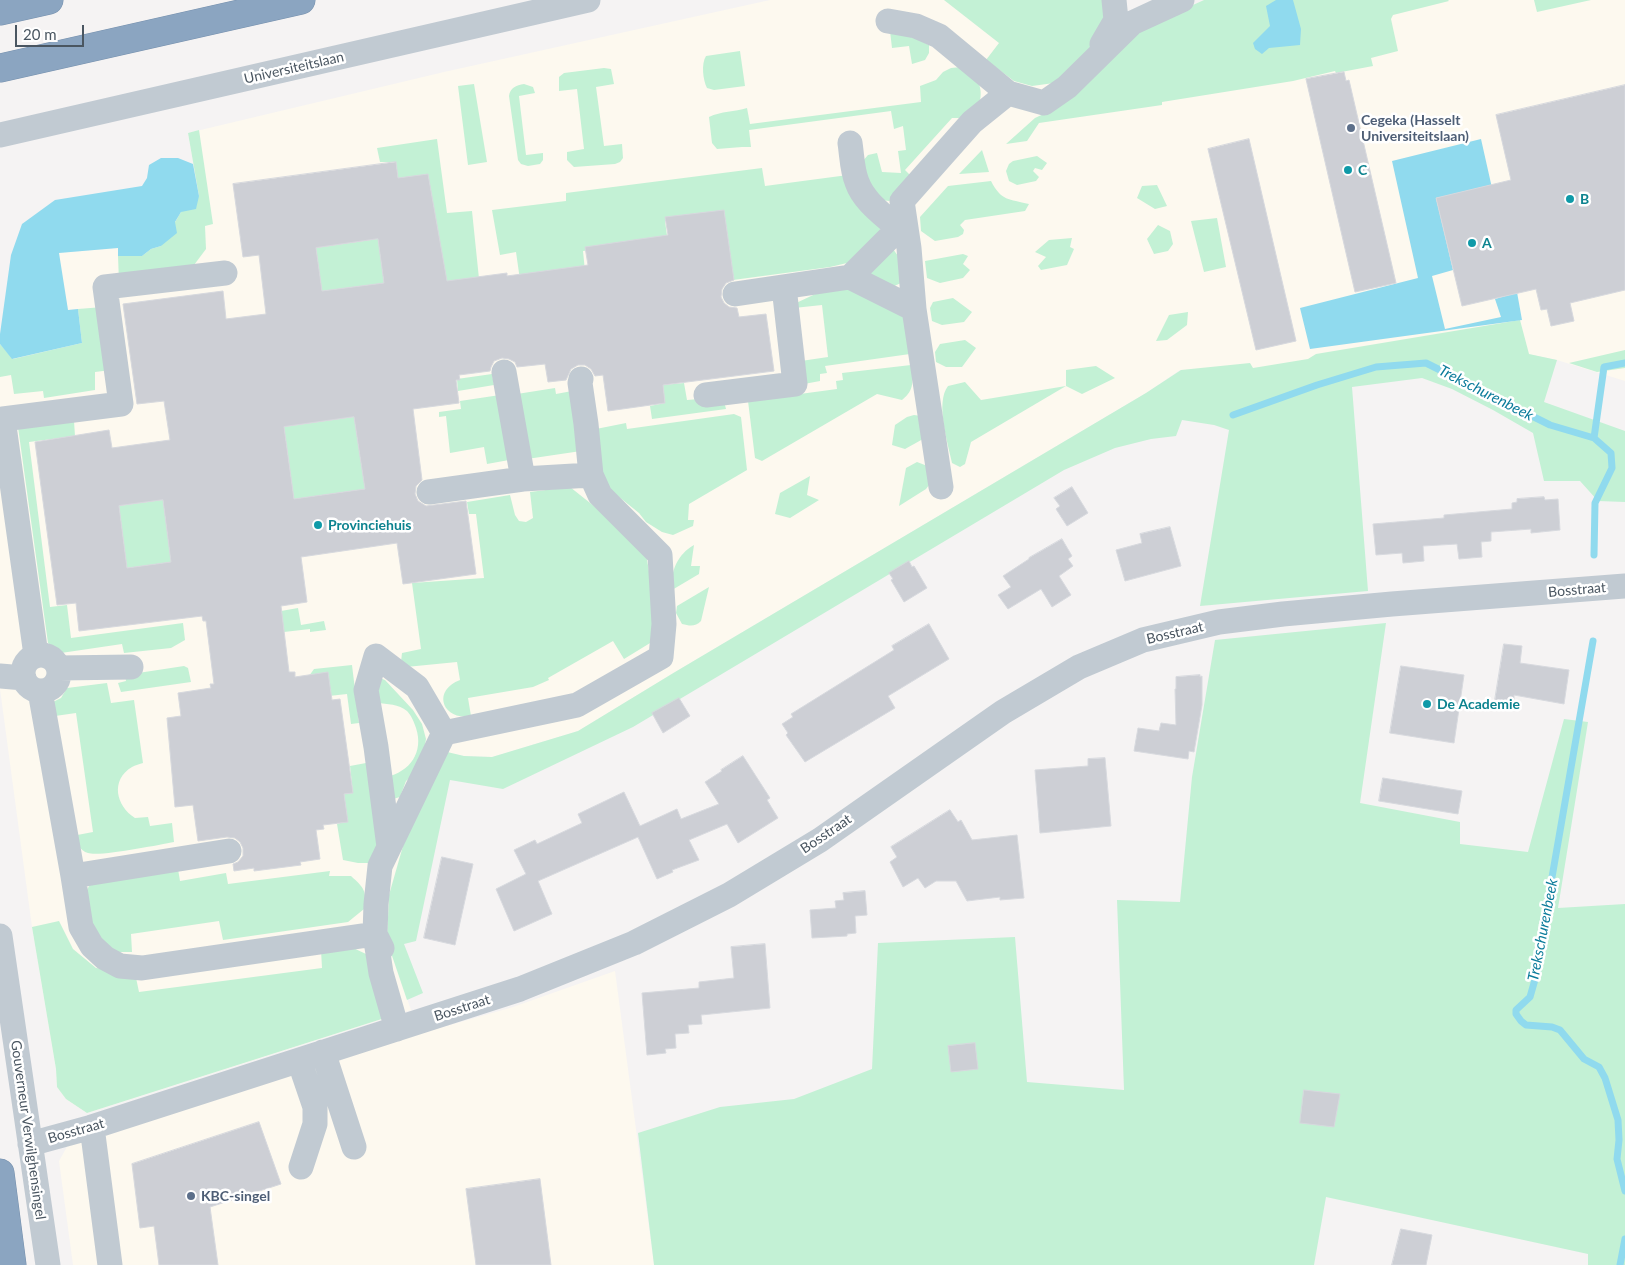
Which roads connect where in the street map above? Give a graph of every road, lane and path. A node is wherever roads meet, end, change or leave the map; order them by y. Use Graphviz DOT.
graph roads {
  1 [pos="49,0"];
  2 [pos="301,0"];
  3 [pos="588,0"];
  4 [pos="1114,0"];
  5 [pos="1182,0"];
  6 [pos="1,11"];
  7 [pos="888,21"];
  8 [pos="1091,64"];
  9 [pos="0,68"];
  10 [pos="1008,94"];
  11 [pos="0,135"];
  12 [pos="850,143"];
  13 [pos="902,225"];
  14 [pos="225,273"];
  15 [pos="850,277"];
  16 [pos="784,287"];
  17 [pos="735,294"];
  18 [pos="914,309"];
  19 [pos="504,372"];
  20 [pos="581,379"];
  21 [pos="706,395"];
  22 [pos="591,475"];
  23 [pos="523,479"];
  24 [pos="941,487"];
  25 [pos="428,492"];
  26 [pos="1625,586"];
  27 [pos="36,655"];
  28 [pos="131,667"];
  29 [pos="59,668"];
  30 [pos="21,682"];
  31 [pos="444,733"];
  32 [pos="389,847"];
  33 [pos="229,852"];
  34 [pos="73,876"];
  35 [pos="375,934"];
  36 [pos="0,936"];
  37 [pos="405,1026"];
  38 [pos="323,1052"];
  39 [pos="300,1060"];
  40 [pos="92,1127"];
  41 [pos="30,1144"];
  42 [pos="354,1147"];
  43 [pos="301,1167"];
  44 [pos="0,1173"];
  45 [pos="12,1265"];
  46 [pos="48,1265"];
  47 [pos="110,1265"];
  1 -- 6 [label="highway"];
  2 -- 9 [label="highway"];
  3 -- 11 [label="street, Universiteitslaan"];
  4 -- 8 [label="street"];
  5 -- 8 [label="street"];
  7 -- 10 [label="street"];
  8 -- 10 [label="street"];
  10 -- 13 [label="street"];
  12 -- 13 [label="street"];
  13 -- 15 [label="street"];
  13 -- 18 [label="street"];
  14 -- 27 [label="street"];
  15 -- 16 [label="street"];
  15 -- 18 [label="street"];
  16 -- 17 [label="street"];
  16 -- 21 [label="street"];
  18 -- 24 [label="street"];
  19 -- 23 [label="street"];
  20 -- 22 [label="street"];
  22 -- 23 [label="street"];
  22 -- 31 [label="street"];
  23 -- 25 [label="street"];
  26 -- 37 [label="street, Bosstraat"];
  27 -- 29 [label="street"];
  27 -- 30 [label="street"];
  28 -- 29 [label="street"];
  29 -- 30 [label="street"];
  30 -- 34 [label="street"];
  31 -- 32 [label="street"];
  31 -- 32 [label="street"];
  32 -- 35 [label="street"];
  33 -- 34 [label="street"];
  34 -- 35 [label="street"];
  35 -- 37 [label="street"];
  36 -- 41 [label="street, Gouverneur Verwilghensingel"];
  37 -- 38 [label="street, Bosstraat"];
  38 -- 39 [label="street, Bosstraat"];
  38 -- 42 [label="street"];
  39 -- 40 [label="street, Bosstraat"];
  39 -- 43 [label="street"];
  40 -- 41 [label="street, Bosstraat"];
  40 -- 47 [label="street"];
  41 -- 46 [label="street, Gouverneur Verwilghensingel"];
  44 -- 45 [label="highway"];
}
